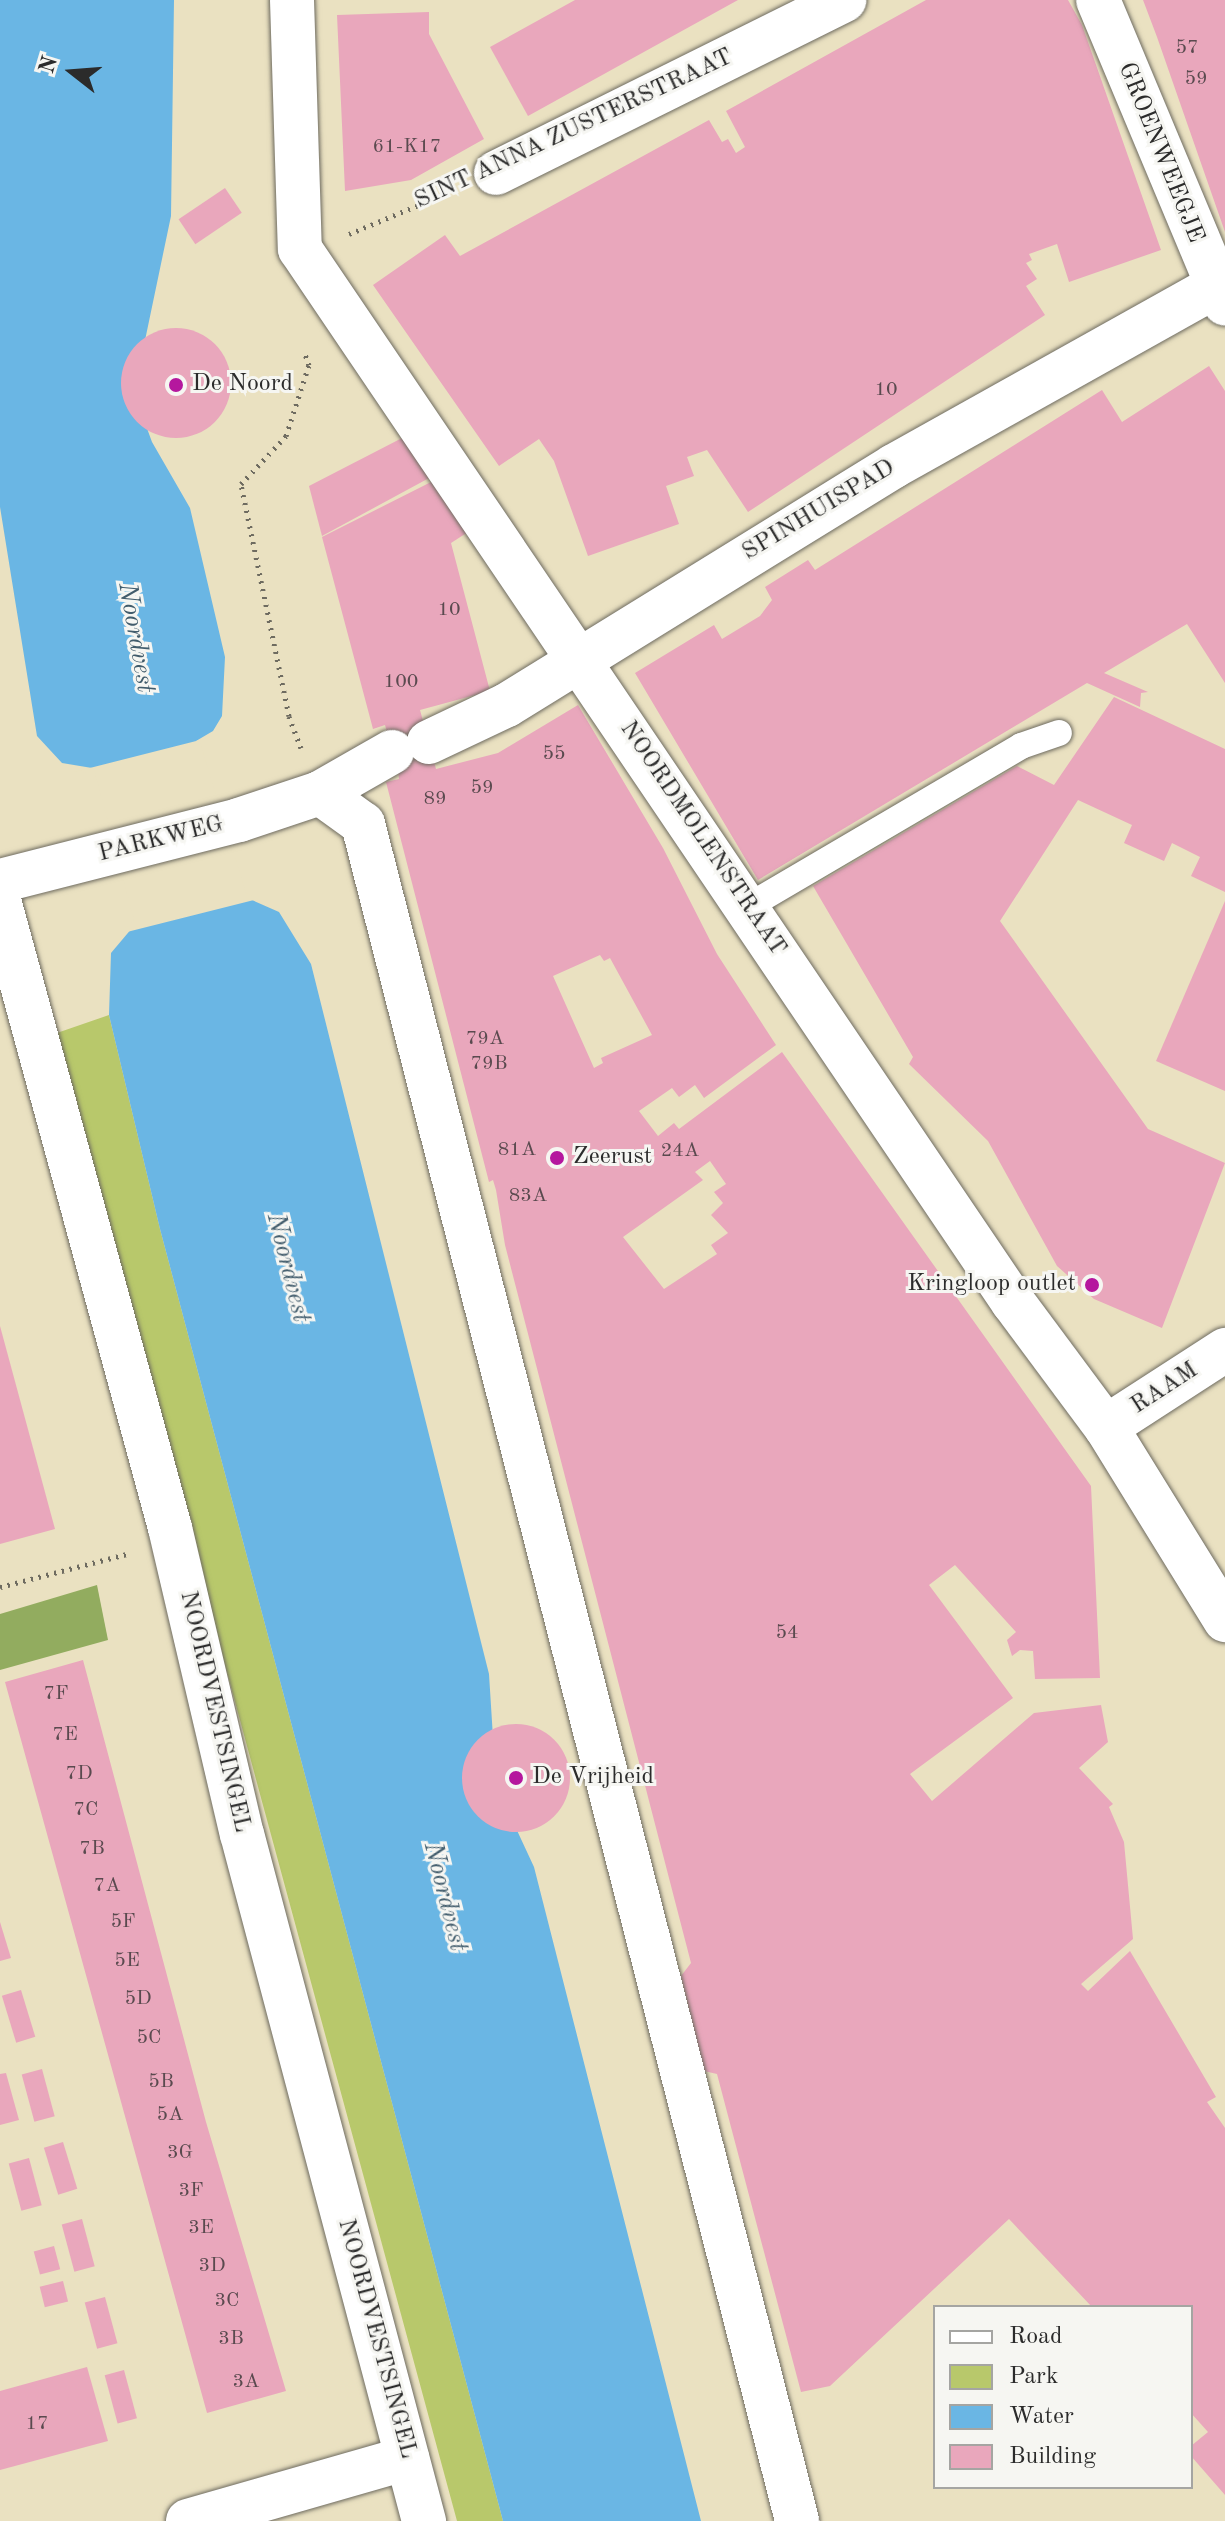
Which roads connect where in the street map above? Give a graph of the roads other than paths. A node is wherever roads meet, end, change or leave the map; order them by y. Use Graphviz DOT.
graph roads {
  1 [pos="292,0"];
  2 [pos="844,0"];
  3 [pos="1098,0"];
  4 [pos="496,173"];
  5 [pos="1221,291"];
  6 [pos="579,657"];
  7 [pos="1059,733"];
  8 [pos="320,793"];
  9 [pos="0,881"];
  10 [pos="0,904"];
  11 [pos="747,907"];
  12 [pos="1225,1350"];
  13 [pos="1106,1427"];
  14 [pos="1225,1620"];
  15 [pos="407,2458"];
  16 [pos="188,2521"];
  17 [pos="424,2521"];
  18 [pos="797,2521"];
  1 -- 6 [label="street, NOORDMOLENSTRAAT"];
  2 -- 4 [label="street, SINT ANNA ZUSTERSTRAAT"];
  3 -- 5 [label="street, GROENWEEGJE"];
  5 -- 6 [label="street, SPINHUISPAD"];
  6 -- 8 [label="street, SPINHUISPAD"];
  6 -- 11 [label="street, NOORDMOLENSTRAAT"];
  7 -- 11 [label="lane"];
  8 -- 9 [label="street, PARKWEG"];
  8 -- 18 [label="street"];
  10 -- 15 [label="street, NOORDVESTSINGEL"];
  11 -- 13 [label="street, NOORDMOLENSTRAAT"];
  12 -- 13 [label="street, RAAM"];
  13 -- 14 [label="street, NOORDMOLENSTRAAT"];
  15 -- 16 [label="street"];
  15 -- 17 [label="street, NOORDVESTSINGEL"];
}
